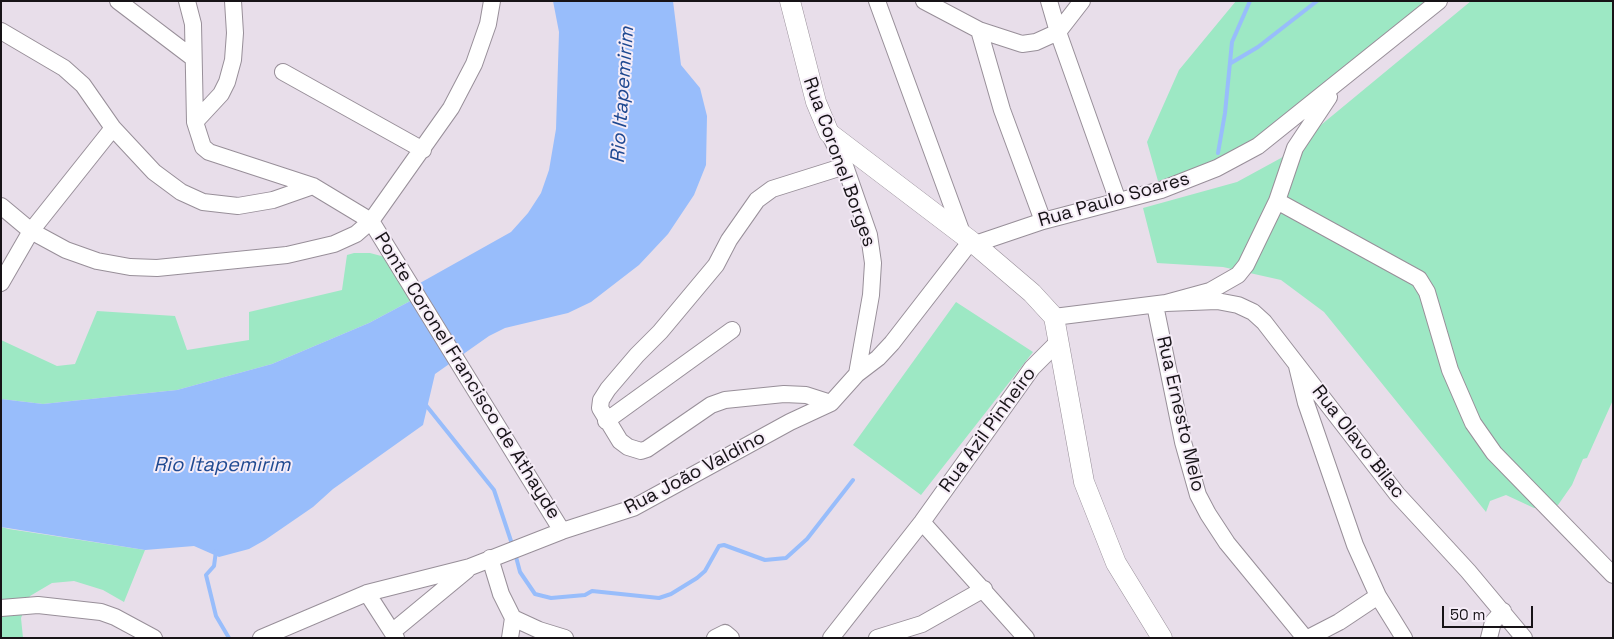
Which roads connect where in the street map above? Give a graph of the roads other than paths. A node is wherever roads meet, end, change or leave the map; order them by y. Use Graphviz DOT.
graph roads {
  1 [pos="118,1"];
  2 [pos="187,1"];
  3 [pos="233,1"];
  4 [pos="492,1"];
  5 [pos="790,1"];
  6 [pos="877,1"];
  7 [pos="924,1"];
  8 [pos="1049,1"];
  9 [pos="1082,1"];
  10 [pos="1439,1"];
  11 [pos="979,30"];
  12 [pos="1,31"];
  13 [pos="1058,32"];
  14 [pos="194,58"];
  15 [pos="283,72"];
  16 [pos="1344,76"];
  17 [pos="195,122"];
  18 [pos="113,128"];
  19 [pos="829,133"];
  20 [pos="423,150"];
  21 [pos="845,166"];
  22 [pos="313,186"];
  23 [pos="1277,200"];
  24 [pos="1118,201"];
  25 [pos="1,206"];
  26 [pos="371,221"];
  27 [pos="1043,221"];
  28 [pos="30,231"];
  29 [pos="969,239"];
  30 [pos="1,283"];
  31 [pos="1160,304"];
  32 [pos="1054,317"];
  33 [pos="732,330"];
  34 [pos="1059,341"];
  35 [pos="1295,361"];
  36 [pos="857,374"];
  37 [pos="831,403"];
  38 [pos="606,422"];
  39 [pos="922,522"];
  40 [pos="562,531"];
  41 [pos="498,555"];
  42 [pos="470,567"];
  43 [pos="1613,575"];
  44 [pos="984,589"];
  45 [pos="367,594"];
  46 [pos="1378,596"];
  47 [pos="1,608"];
  48 [pos="1503,611"];
  49 [pos="513,618"];
  50 [pos="394,635"];
  51 [pos="154,638"];
  52 [pos="261,638"];
  53 [pos="510,638"];
  54 [pos="565,638"];
  55 [pos="715,638"];
  56 [pos="731,638"];
  57 [pos="831,638"];
  58 [pos="877,638"];
  59 [pos="1026,638"];
  60 [pos="1162,638"];
  61 [pos="1306,638"];
  62 [pos="1404,638"];
  63 [pos="1490,638"];
  64 [pos="1524,638"];
  1 -- 14 [label="street"];
  2 -- 14 [label="street"];
  3 -- 17 [label="street"];
  4 -- 20 [label="street"];
  5 -- 19 [label="main road, Rua Coronel Borges"];
  6 -- 29 [label="street"];
  7 -- 11 [label="street"];
  8 -- 13 [label="street"];
  9 -- 13 [label="street"];
  10 -- 16 [label="street, Rua Paulo Soares"];
  11 -- 13 [label="street"];
  11 -- 27 [label="street"];
  12 -- 18 [label="street"];
  13 -- 24 [label="street"];
  14 -- 17 [label="street"];
  15 -- 20 [label="street"];
  16 -- 23 [label="street, Rua Olavo Bilac"];
  16 -- 24 [label="street, Rua Paulo Soares"];
  17 -- 22 [label="street"];
  18 -- 22 [label="street"];
  18 -- 28 [label="street"];
  19 -- 21 [label="street, Rua Coronel Borges"];
  19 -- 29 [label="main road"];
  20 -- 26 [label="street"];
  21 -- 36 [label="street, Rua Coronel Borges"];
  21 -- 38 [label="street"];
  22 -- 26 [label="street"];
  23 -- 31 [label="street, Rua Olavo Bilac"];
  23 -- 43 [label="street"];
  24 -- 27 [label="street, Rua Paulo Soares"];
  25 -- 28 [label="street"];
  26 -- 28 [label="street"];
  26 -- 40 [label="street, Ponte Coronel Francisco de Athayde"];
  27 -- 29 [label="street, Rua Paulo Soares"];
  28 -- 30 [label="street"];
  29 -- 32 [label="main road"];
  29 -- 36 [label="street"];
  31 -- 32 [label="street, Rua Olavo Bilac"];
  31 -- 35 [label="street, Rua Olavo Bilac"];
  31 -- 61 [label="street, Rua Ernesto Melo"];
  32 -- 34 [label="main road"];
  33 -- 38 [label="street"];
  34 -- 39 [label="street, Rua Azil Pinheiro"];
  34 -- 60 [label="main road"];
  35 -- 46 [label="street"];
  35 -- 48 [label="street, Rua Olavo Bilac"];
  36 -- 37 [label="street"];
  37 -- 38 [label="street"];
  37 -- 40 [label="street, Rua João Valdino"];
  39 -- 44 [label="street"];
  39 -- 57 [label="street, Rua Azil Pinheiro"];
  40 -- 41 [label="street, Rua João Valdino"];
  41 -- 42 [label="street, Rua João Valdino"];
  41 -- 49 [label="street"];
  42 -- 45 [label="street, Rua João Valdino"];
  42 -- 50 [label="street, Rua João Valdino"];
  44 -- 58 [label="street"];
  44 -- 59 [label="street"];
  45 -- 50 [label="street"];
  45 -- 52 [label="street, Rua João Valdino"];
  46 -- 61 [label="street"];
  46 -- 62 [label="street"];
  47 -- 51 [label="street"];
  48 -- 63 [label="street"];
  48 -- 64 [label="street, Rua Olavo Bilac"];
  49 -- 53 [label="street"];
  49 -- 54 [label="street"];
  55 -- 56 [label="street"];
}
